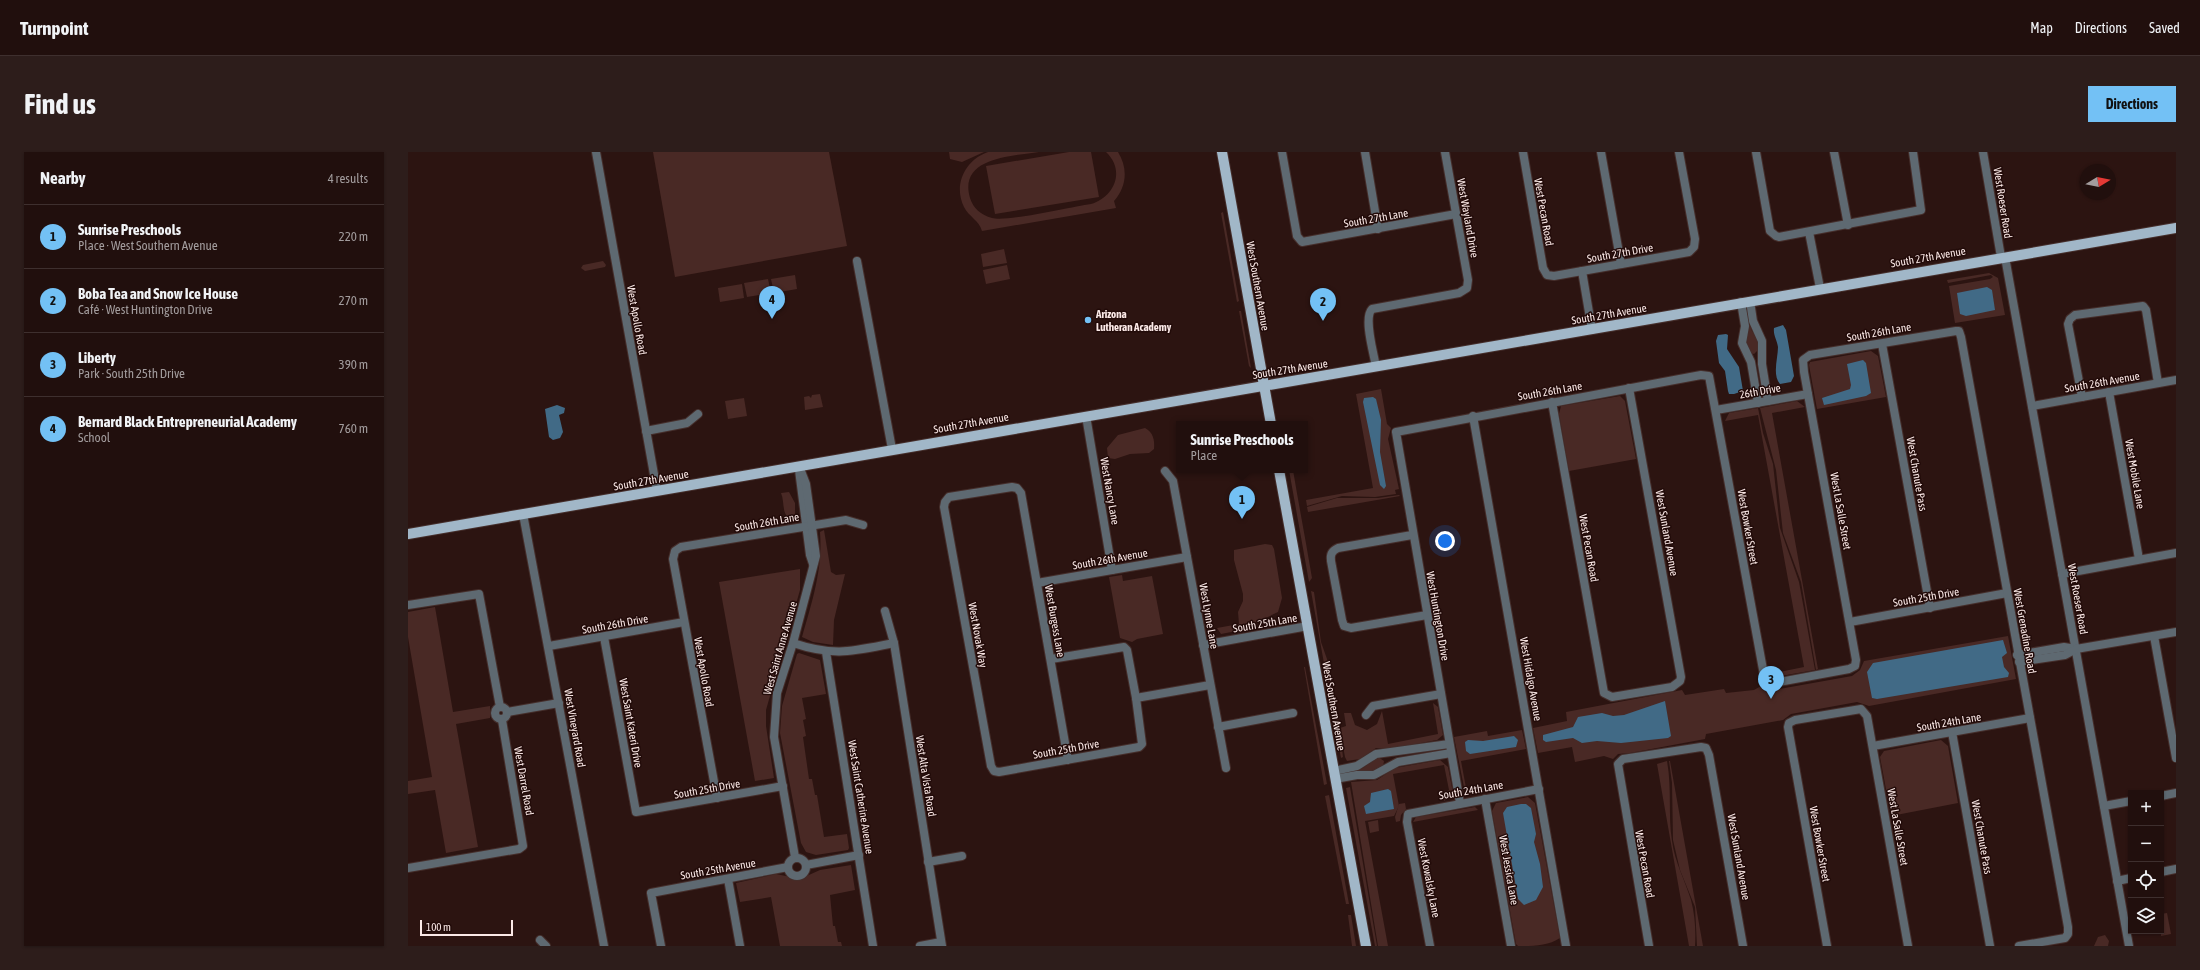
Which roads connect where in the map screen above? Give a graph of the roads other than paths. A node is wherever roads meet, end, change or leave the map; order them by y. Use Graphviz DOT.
graph roads {
  1 [pos="596,152"];
  2 [pos="1222,152"];
  3 [pos="1282,152"];
  4 [pos="1365,152"];
  5 [pos="1445,152"];
  6 [pos="1523,152"];
  7 [pos="1600,152"];
  8 [pos="1679,152"];
  9 [pos="1756,152"];
  10 [pos="1834,152"];
  11 [pos="1913,152"];
  12 [pos="1983,152"];
  13 [pos="1456,214"];
  14 [pos="1848,225"];
  15 [pos="2176,228"];
  16 [pos="1378,229"];
  17 [pos="1809,232"];
  18 [pos="2003,257"];
  19 [pos="857,261"];
  20 [pos="1620,264"];
  21 [pos="1582,271"];
  22 [pos="1547,275"];
  23 [pos="1820,288"];
  24 [pos="1745,301"];
  25 [pos="1592,330"];
  26 [pos="1959,331"];
  27 [pos="1882,344"];
  28 [pos="1803,360"];
  29 [pos="1376,367"];
  30 [pos="1709,376"];
  31 [pos="2176,380"];
  32 [pos="2158,383"];
  33 [pos="1264,385"];
  34 [pos="1629,388"];
  35 [pos="2109,392"];
  36 [pos="1808,394"];
  37 [pos="2082,397"];
  38 [pos="1768,401"];
  39 [pos="1552,402"];
  40 [pos="1758,403"];
  41 [pos="2032,406"];
  42 [pos="1716,410"];
  43 [pos="698,414"];
  44 [pos="1086,416"];
  45 [pos="1473,416"];
  46 [pos="1270,421"];
  47 [pos="646,431"];
  48 [pos="1396,432"];
  49 [pos="892,449"];
  50 [pos="799,466"];
  51 [pos="1165,472"];
  52 [pos="1280,473"];
  53 [pos="1017,488"];
  54 [pos="657,491"];
  55 [pos="523,514"];
  56 [pos="810,525"];
  57 [pos="863,525"];
  58 [pos="408,534"];
  59 [pos="1412,535"];
  60 [pos="675,551"];
  61 [pos="2176,553"];
  62 [pos="1187,557"];
  63 [pos="2139,559"];
  64 [pos="1112,570"];
  65 [pos="2062,574"];
  66 [pos="1037,583"];
  67 [pos="2007,593"];
  68 [pos="408,605"];
  69 [pos="1930,608"];
  70 [pos="885,611"];
  71 [pos="1427,615"];
  72 [pos="684,622"];
  73 [pos="1850,622"];
  74 [pos="1308,626"];
  75 [pos="2176,632"];
  76 [pos="2154,636"];
  77 [pos="604,637"];
  78 [pos="793,643"];
  79 [pos="894,643"];
  80 [pos="1203,645"];
  81 [pos="549,646"];
  82 [pos="2076,649"];
  83 [pos="826,652"];
  84 [pos="1051,659"];
  85 [pos="2018,659"];
  86 [pos="1855,666"];
  87 [pos="1210,684"];
  88 [pos="1441,694"];
  89 [pos="1607,696"];
  90 [pos="1136,698"];
  91 [pos="559,703"];
  92 [pos="500,707"];
  93 [pos="507,712"];
  94 [pos="1866,712"];
  95 [pos="1293,713"];
  96 [pos="1366,715"];
  97 [pos="2030,718"];
  98 [pos="502,720"];
  99 [pos="1218,727"];
  100 [pos="1952,732"];
  101 [pos="1449,744"];
  102 [pos="1872,746"];
  103 [pos="1706,748"];
  104 [pos="1451,753"];
  105 [pos="2176,758"];
  106 [pos="1068,760"];
  107 [pos="1226,768"];
  108 [pos="994,771"];
  109 [pos="1335,775"];
  110 [pos="783,786"];
  111 [pos="1539,789"];
  112 [pos="2176,793"];
  113 [pos="2164,795"];
  114 [pos="716,798"];
  115 [pos="1485,799"];
  116 [pos="2128,802"];
  117 [pos="1460,803"];
  118 [pos="2104,806"];
  119 [pos="636,812"];
  120 [pos="1408,814"];
  121 [pos="859,855"];
  122 [pos="962,856"];
  123 [pos="795,857"];
  124 [pos="928,862"];
  125 [pos="806,865"];
  126 [pos="788,867"];
  127 [pos="408,868"];
  128 [pos="2176,870"];
  129 [pos="2164,872"];
  130 [pos="728,879"];
  131 [pos="2128,879"];
  132 [pos="2117,881"];
  133 [pos="942,944"];
  134 [pos="604,946"];
  135 [pos="661,946"];
  136 [pos="740,946"];
  137 [pos="873,946"];
  138 [pos="920,946"];
  139 [pos="1366,946"];
  140 [pos="1430,946"];
  141 [pos="1511,946"];
  142 [pos="1566,946"];
  143 [pos="1648,946"];
  144 [pos="1743,946"];
  145 [pos="1828,946"];
  146 [pos="1908,946"];
  147 [pos="1990,946"];
  148 [pos="2019,946"];
  149 [pos="2129,946"];
  1 -- 47 [label="street, West Apollo Road"];
  2 -- 33 [label="main road, West Southern Avenue"];
  3 -- 16 [label="street, South 27th Lane"];
  4 -- 16 [label="street"];
  5 -- 13 [label="street, West Wayland Drive"];
  6 -- 22 [label="street, West Pecan Road"];
  7 -- 20 [label="street"];
  8 -- 20 [label="street, South 27th Drive"];
  9 -- 17 [label="street"];
  10 -- 14 [label="street"];
  11 -- 14 [label="street"];
  12 -- 18 [label="street, West Roeser Road"];
  13 -- 16 [label="street, South 27th Lane"];
  13 -- 29 [label="street, West Wayland Drive"];
  14 -- 17 [label="street"];
  15 -- 18 [label="main road, South 27th Avenue"];
  17 -- 23 [label="street"];
  18 -- 23 [label="main road, South 27th Avenue"];
  18 -- 41 [label="street, West Roeser Road"];
  19 -- 49 [label="street"];
  20 -- 21 [label="street, South 27th Drive"];
  21 -- 22 [label="street, South 27th Drive"];
  21 -- 25 [label="street"];
  23 -- 24 [label="main road, South 27th Avenue"];
  24 -- 25 [label="main road, South 27th Avenue"];
  24 -- 38 [label="street"];
  24 -- 40 [label="street"];
  25 -- 29 [label="main road, South 27th Avenue"];
  26 -- 27 [label="street, South 26th Lane"];
  26 -- 67 [label="street, West Grenadine Road"];
  27 -- 28 [label="street, South 26th Lane"];
  27 -- 69 [label="street, West Chanute Pass"];
  28 -- 36 [label="street, West La Salle Street"];
  29 -- 33 [label="main road, South 27th Avenue"];
  30 -- 34 [label="street, South 26th Lane"];
  30 -- 42 [label="street, West Bowker Street"];
  31 -- 32 [label="street, South 26th Avenue"];
  32 -- 35 [label="street, South 26th Avenue"];
  32 -- 37 [label="street"];
  33 -- 44 [label="main road, South 27th Avenue"];
  33 -- 46 [label="main road, West Southern Avenue"];
  34 -- 39 [label="street, South 26th Lane"];
  34 -- 89 [label="street, West Sunland Avenue"];
  35 -- 37 [label="street, South 26th Avenue"];
  35 -- 63 [label="street, West Mobile Lane"];
  36 -- 38 [label="street, 26th Drive"];
  36 -- 73 [label="street, West La Salle Street"];
  37 -- 41 [label="street, South 26th Avenue"];
  38 -- 40 [label="street, 26th Drive"];
  39 -- 45 [label="street, South 26th Lane"];
  39 -- 89 [label="street, West Pecan Road"];
  40 -- 42 [label="street, 26th Drive"];
  41 -- 65 [label="street, West Roeser Road"];
  42 -- 86 [label="street, West Bowker Street"];
  43 -- 47 [label="street"];
  44 -- 49 [label="main road, South 27th Avenue"];
  44 -- 64 [label="street, West Nancy Lane"];
  45 -- 48 [label="street, South 26th Lane"];
  45 -- 111 [label="street, West Hidalgo Avenue"];
  47 -- 54 [label="street, West Apollo Road"];
  48 -- 59 [label="street, West Huntington Drive"];
  49 -- 50 [label="main road, South 27th Avenue"];
  50 -- 54 [label="main road, South 27th Avenue"];
  50 -- 56 [label="street, West Saint Anne Avenue"];
  51 -- 62 [label="street, West Lynne Lane"];
  52 -- 74 [label="main road, West Southern Avenue"];
  53 -- 66 [label="street, West Burgess Lane"];
  53 -- 108 [label="street, West Novak Way"];
  54 -- 55 [label="main road, South 27th Avenue"];
  55 -- 58 [label="main road, South 27th Avenue"];
  55 -- 81 [label="street, West Vineyard Road"];
  56 -- 57 [label="street, South 26th Lane"];
  56 -- 60 [label="street, South 26th Lane"];
  56 -- 78 [label="street, West Saint Anne Avenue"];
  59 -- 71 [label="street, West Huntington Drive"];
  59 -- 71 [label="street"];
  60 -- 72 [label="street, West Apollo Road"];
  61 -- 63 [label="street"];
  62 -- 64 [label="street, South 26th Avenue"];
  62 -- 80 [label="street, West Lynne Lane"];
  63 -- 65 [label="street"];
  64 -- 66 [label="street, South 26th Avenue"];
  65 -- 82 [label="street, West Roeser Road"];
  66 -- 84 [label="street, West Burgess Lane"];
  67 -- 69 [label="street, South 25th Drive"];
  67 -- 85 [label="street, West Grenadine Road"];
  68 -- 92 [label="street, West Darrel Road"];
  69 -- 73 [label="street, South 25th Drive"];
  70 -- 79 [label="street, West Alta Vista Road"];
  71 -- 88 [label="street, West Huntington Drive"];
  72 -- 77 [label="street, South 26th Drive"];
  72 -- 114 [label="street, West Apollo Road"];
  73 -- 86 [label="street, West La Salle Street"];
  74 -- 80 [label="street, South 25th Lane"];
  74 -- 109 [label="main road, West Southern Avenue"];
  75 -- 76 [label="street"];
  76 -- 82 [label="street"];
  76 -- 105 [label="street"];
  77 -- 81 [label="street, South 26th Drive"];
  77 -- 119 [label="street, West Saint Kateri Drive"];
  78 -- 83 [label="street"];
  78 -- 110 [label="street, West Saint Anne Avenue"];
  79 -- 83 [label="street"];
  79 -- 124 [label="street, West Alta Vista Road"];
  80 -- 87 [label="street, West Lynne Lane"];
  81 -- 91 [label="street, West Vineyard Road"];
  82 -- 85 [label="street"];
  82 -- 118 [label="street, West Roeser Road"];
  83 -- 121 [label="street, West Saint Catherine Avenue"];
  84 -- 90 [label="street"];
  84 -- 106 [label="street, West Burgess Lane"];
  85 -- 97 [label="street, West Grenadine Road"];
  87 -- 90 [label="street"];
  87 -- 99 [label="street, West Lynne Lane"];
  88 -- 96 [label="street"];
  88 -- 101 [label="street, West Huntington Drive"];
  90 -- 106 [label="street, South 25th Drive"];
  91 -- 93 [label="street"];
  91 -- 134 [label="street, West Vineyard Road"];
  92 -- 93 [label="street"];
  92 -- 98 [label="street, West Darrel Road"];
  93 -- 98 [label="street"];
  94 -- 102 [label="street, West La Salle Street"];
  94 -- 145 [label="street, West Bowker Street"];
  95 -- 99 [label="street"];
  97 -- 100 [label="street, South 24th Lane"];
  97 -- 148 [label="street, West Grenadine Road"];
  98 -- 127 [label="street, West Darrel Road"];
  99 -- 107 [label="street, West Lynne Lane"];
  100 -- 102 [label="street, South 24th Lane"];
  100 -- 147 [label="street, West Chanute Pass"];
  101 -- 104 [label="street, West Huntington Drive"];
  101 -- 109 [label="street"];
  102 -- 146 [label="street, West La Salle Street"];
  103 -- 143 [label="street, West Pecan Road"];
  103 -- 144 [label="street, West Sunland Avenue"];
  104 -- 109 [label="street"];
  104 -- 117 [label="street, West Huntington Drive"];
  106 -- 108 [label="street, South 25th Drive"];
  109 -- 139 [label="main road, West Southern Avenue"];
  110 -- 114 [label="street, South 25th Drive"];
  110 -- 123 [label="street, West Saint Anne Avenue"];
  111 -- 115 [label="street, South 24th Lane"];
  111 -- 142 [label="street, West Hidalgo Avenue"];
  112 -- 113 [label="street"];
  114 -- 119 [label="street, South 25th Drive"];
  115 -- 117 [label="street, South 24th Lane"];
  115 -- 141 [label="street, West Jessica Lane"];
  116 -- 118 [label="street"];
  117 -- 120 [label="street, South 24th Lane"];
  118 -- 132 [label="street, West Roeser Road"];
  120 -- 140 [label="street, West Kowalsky Lane"];
  121 -- 125 [label="street"];
  121 -- 137 [label="street, West Saint Catherine Avenue"];
  122 -- 124 [label="street"];
  123 -- 125 [label="street"];
  123 -- 126 [label="street"];
  124 -- 133 [label="street, West Alta Vista Road"];
  125 -- 126 [label="street"];
  126 -- 130 [label="street, South 25th Avenue"];
  128 -- 129 [label="street"];
  130 -- 135 [label="street, South 25th Avenue"];
  130 -- 136 [label="street"];
  131 -- 132 [label="street"];
  132 -- 149 [label="street, West Roeser Road"];
  133 -- 138 [label="street"];
}
